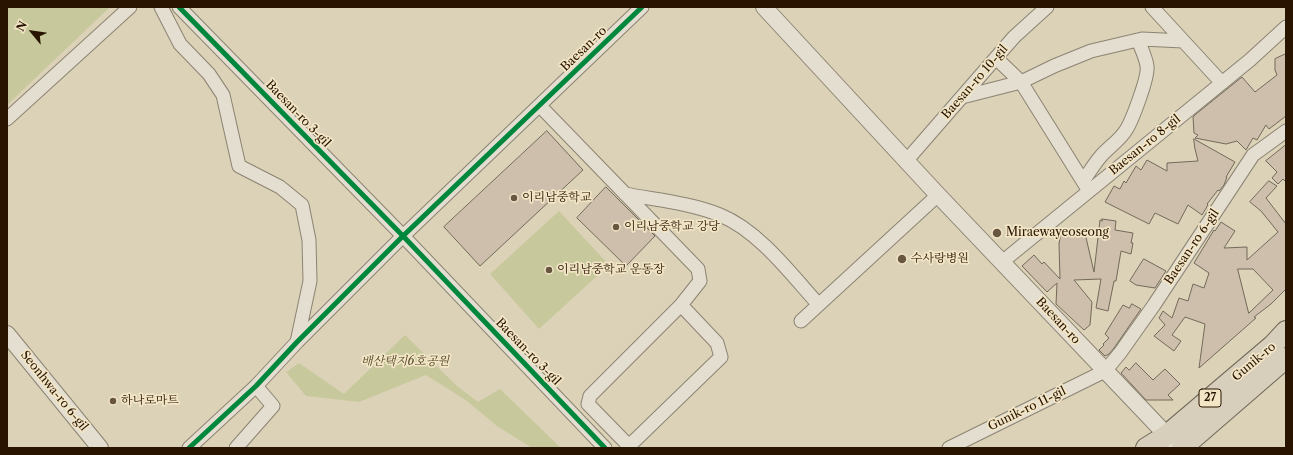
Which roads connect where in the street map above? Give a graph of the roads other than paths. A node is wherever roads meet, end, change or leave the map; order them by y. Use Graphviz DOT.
graph roads {
  1 [pos="130,7"];
  2 [pos="161,7"];
  3 [pos="179,7"];
  4 [pos="642,7"];
  5 [pos="764,7"];
  6 [pos="1047,7"];
  7 [pos="1152,7"];
  8 [pos="1286,28"];
  9 [pos="1138,40"];
  10 [pos="1183,41"];
  11 [pos="996,58"];
  12 [pos="1021,82"];
  13 [pos="1222,82"];
  14 [pos="962,97"];
  15 [pos="540,106"];
  16 [pos="7,119"];
  17 [pos="1286,131"];
  18 [pos="907,160"];
  19 [pos="1086,186"];
  20 [pos="625,194"];
  21 [pos="938,194"];
  22 [pos="403,236"];
  23 [pos="1002,262"];
  24 [pos="818,304"];
  25 [pos="681,305"];
  26 [pos="801,321"];
  27 [pos="7,334"];
  28 [pos="297,342"];
  29 [pos="1283,342"];
  30 [pos="1105,371"];
  31 [pos="256,386"];
  32 [pos="1173,441"];
  33 [pos="628,447"];
  34 [pos="100,448"];
  35 [pos="189,448"];
  36 [pos="236,448"];
  37 [pos="605,448"];
  38 [pos="949,448"];
  39 [pos="1146,448"];
  40 [pos="1182,448"];
  1 -- 16 [label="street"];
  2 -- 28 [label="street"];
  3 -- 22 [label="street, Baesan-ro 3-gil"];
  4 -- 15 [label="street, Baesan-ro"];
  5 -- 18 [label="street, Baesan-ro"];
  6 -- 11 [label="street, Baesan-ro 10-gil"];
  7 -- 10 [label="street"];
  8 -- 13 [label="street, Baesan-ro 8-gil"];
  9 -- 10 [label="street"];
  9 -- 12 [label="street"];
  9 -- 19 [label="street"];
  10 -- 13 [label="street"];
  11 -- 12 [label="street"];
  11 -- 14 [label="street, Baesan-ro 10-gil"];
  12 -- 14 [label="street"];
  12 -- 19 [label="street"];
  13 -- 19 [label="street, Baesan-ro 8-gil"];
  14 -- 18 [label="street, Baesan-ro 10-gil"];
  15 -- 20 [label="street"];
  15 -- 22 [label="street"];
  17 -- 30 [label="street, Baesan-ro 6-gil"];
  18 -- 21 [label="street, Baesan-ro"];
  19 -- 23 [label="street, Baesan-ro 8-gil"];
  20 -- 24 [label="street"];
  20 -- 25 [label="street"];
  21 -- 23 [label="street, Baesan-ro"];
  21 -- 24 [label="street"];
  22 -- 28 [label="street"];
  22 -- 37 [label="street, Baesan-ro 3-gil"];
  23 -- 30 [label="street, Baesan-ro"];
  24 -- 26 [label="street"];
  25 -- 33 [label="street"];
  25 -- 33 [label="street"];
  27 -- 34 [label="street, Seonhwa-ro 6-gil"];
  28 -- 31 [label="street"];
  29 -- 32 [label="main road, Gunik-ro / 27"];
  29 -- 40 [label="main road, Gunik-ro / 27"];
  30 -- 32 [label="street, Baesan-ro"];
  30 -- 38 [label="street, Gunik-ro 11-gil"];
  31 -- 35 [label="street"];
  31 -- 36 [label="street"];
  32 -- 39 [label="main road, Gunik-ro / 27"];
}
